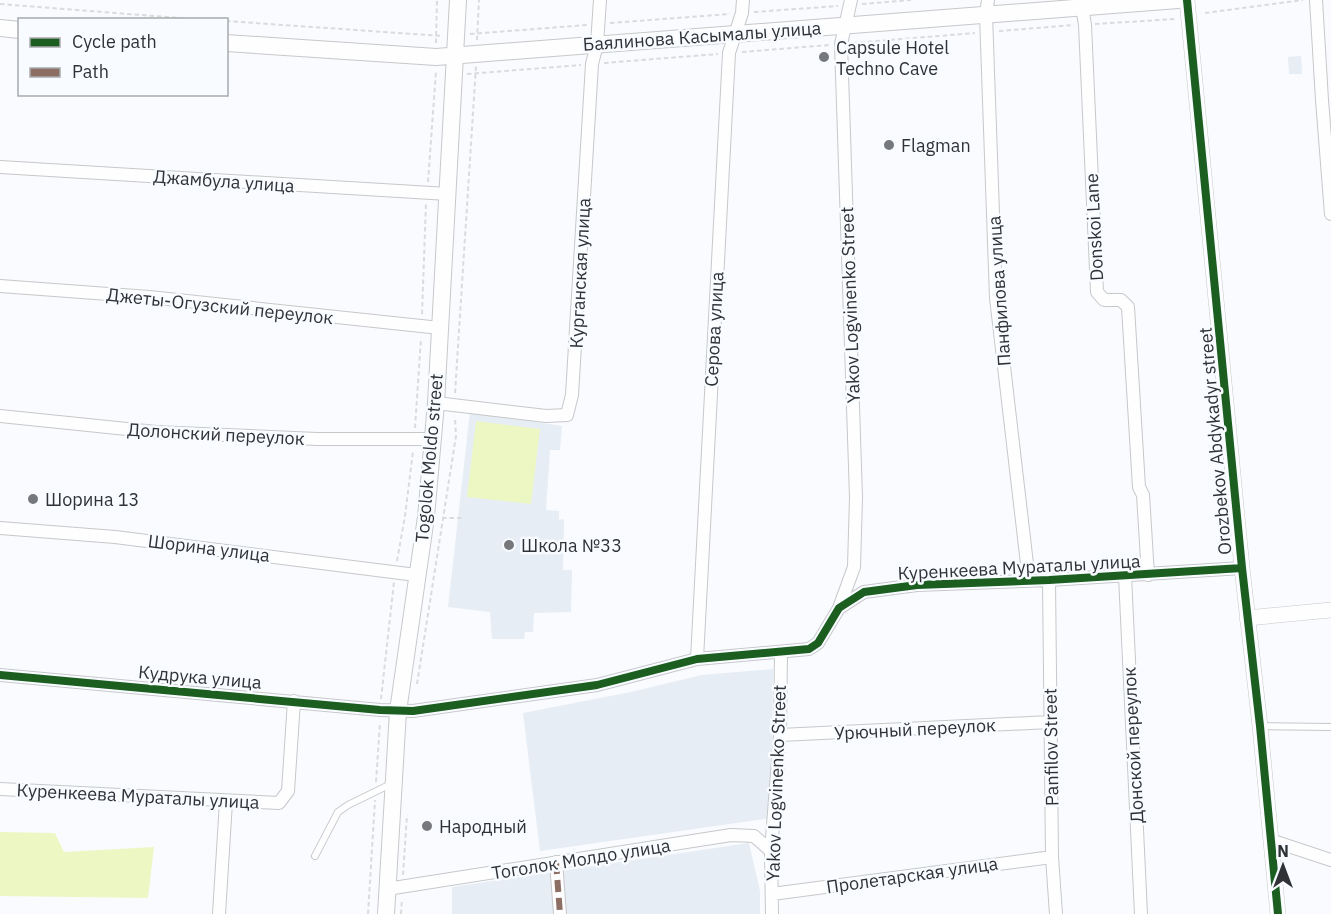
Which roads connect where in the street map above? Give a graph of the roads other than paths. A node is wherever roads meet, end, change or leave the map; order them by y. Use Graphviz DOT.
graph roads {
  1 [pos="458,0"];
  2 [pos="600,0"];
  3 [pos="743,0"];
  4 [pos="1178,0"];
  5 [pos="1187,0"];
  6 [pos="1316,0"];
  7 [pos="851,2"];
  8 [pos="1082,4"];
  9 [pos="987,7"];
  10 [pos="847,25"];
  11 [pos="0,28"];
  12 [pos="18,30"];
  13 [pos="734,34"];
  14 [pos="228,43"];
  15 [pos="597,44"];
  16 [pos="455,55"];
  17 [pos="1326,100"];
  18 [pos="0,167"];
  19 [pos="448,194"];
  20 [pos="1331,214"];
  21 [pos="0,286"];
  22 [pos="440,328"];
  23 [pos="436,403"];
  24 [pos="0,416"];
  25 [pos="433,439"];
  26 [pos="0,528"];
  27 [pos="1242,568"];
  28 [pos="416,575"];
  29 [pos="1148,575"];
  30 [pos="1125,576"];
  31 [pos="1049,580"];
  32 [pos="1029,581"];
  33 [pos="839,608"];
  34 [pos="1331,610"];
  35 [pos="1247,618"];
  36 [pos="781,652"];
  37 [pos="697,659"];
  38 [pos="0,675"];
  39 [pos="294,700"];
  40 [pos="398,711"];
  41 [pos="1050,722"];
  42 [pos="1260,726"];
  43 [pos="1331,727"];
  44 [pos="780,735"];
  45 [pos="393,783"];
  46 [pos="0,789"];
  47 [pos="226,802"];
  48 [pos="1270,840"];
  49 [pos="771,851"];
  50 [pos="315,856"];
  51 [pos="1052,857"];
  52 [pos="1331,860"];
  53 [pos="556,862"];
  54 [pos="387,889"];
  55 [pos="772,894"];
  56 [pos="219,914"];
  57 [pos="386,914"];
  58 [pos="560,914"];
  59 [pos="772,914"];
  60 [pos="1056,914"];
  61 [pos="1141,914"];
  62 [pos="1278,914"];
  1 -- 16 [label="main road, Togolok Moldo street"];
  2 -- 15 [label="street, Курганская улица"];
  3 -- 13 [label="street, Серова улица"];
  4 -- 8 [label="main road, Баялинова Касымалы улица"];
  5 -- 27 [label="street, Orozbekov Abdykadyr street"];
  6 -- 17 [label="street"];
  7 -- 10 [label="street, Yakov Logvinenko Street"];
  8 -- 9 [label="main road, Баялинова Касымалы улица"];
  8 -- 29 [label="street, Donskoi Lane"];
  9 -- 10 [label="main road, Баялинова Касымалы улица"];
  9 -- 32 [label="street, Панфилова улица"];
  10 -- 13 [label="main road, Баялинова Касымалы улица"];
  10 -- 33 [label="street, Yakov Logvinenko Street"];
  11 -- 12 [label="main road"];
  13 -- 15 [label="main road, Баялинова Касымалы улица"];
  13 -- 37 [label="street, Серова улица"];
  14 -- 16 [label="main road, Баялинова Касымалы улица"];
  15 -- 16 [label="main road, Баялинова Касымалы улица"];
  15 -- 23 [label="street, Курганская улица"];
  16 -- 19 [label="main road, Togolok Moldo street"];
  17 -- 20 [label="street"];
  18 -- 19 [label="street, Джамбула улица"];
  19 -- 22 [label="main road, Togolok Moldo street"];
  21 -- 22 [label="street, Джеты-Огузский переулок"];
  22 -- 23 [label="main road, Togolok Moldo street"];
  23 -- 25 [label="main road, Togolok Moldo street"];
  24 -- 25 [label="street, Долонский переулок"];
  25 -- 28 [label="main road, Togolok Moldo street"];
  26 -- 28 [label="street, Шорина улица"];
  27 -- 29 [label="street, Куренкеева Мураталы улица"];
  27 -- 35 [label="street, Orozbekov Abdykadyr street"];
  28 -- 40 [label="main road, Togolok Moldo street"];
  29 -- 30 [label="street, Куренкеева Мураталы улица"];
  30 -- 31 [label="street, Куренкеева Мураталы улица"];
  30 -- 61 [label="street, Донской переулок"];
  31 -- 32 [label="street, Куренкеева Мураталы улица"];
  31 -- 41 [label="street, Panfilov Street"];
  32 -- 33 [label="street, Куренкеева Мураталы улица"];
  33 -- 36 [label="street, Куренкеева Мураталы улица"];
  34 -- 35 [label="street"];
  35 -- 42 [label="street, Orozbekov Abdykadyr street"];
  36 -- 37 [label="street, Куренкеева Мураталы улица"];
  36 -- 44 [label="street, Yakov Logvinenko Street"];
  37 -- 40 [label="street, Куренкеева Мураталы улица"];
  38 -- 39 [label="street, Кудрука улица"];
  39 -- 40 [label="street, Кудрука улица"];
  39 -- 47 [label="street, Куренкеева Мураталы улица"];
  40 -- 45 [label="main road, Togolok Moldo street"];
  41 -- 44 [label="street, Урючный переулок"];
  41 -- 51 [label="street, Panfilov Street"];
  42 -- 43 [label="lane"];
  42 -- 48 [label="street, Orozbekov Abdykadyr street"];
  44 -- 49 [label="street, Yakov Logvinenko Street"];
  45 -- 50 [label="lane"];
  45 -- 54 [label="main road, Togolok Moldo street"];
  46 -- 47 [label="street, Куренкеева Мураталы улица"];
  47 -- 56 [label="street"];
  48 -- 52 [label="street"];
  48 -- 62 [label="street, Orozbekov Abdykadyr street"];
  49 -- 53 [label="street, Тоголок Молдо улица"];
  49 -- 55 [label="street, Yakov Logvinenko Street"];
  51 -- 55 [label="street, Пролетарская улица"];
  51 -- 60 [label="street, Panfilov Street"];
  53 -- 54 [label="street, Тоголок Молдо улица"];
  53 -- 58 [label="street"];
  54 -- 57 [label="main road, Togolok Moldo street"];
  55 -- 59 [label="street, Yakov Logvinenko Street"];
}
